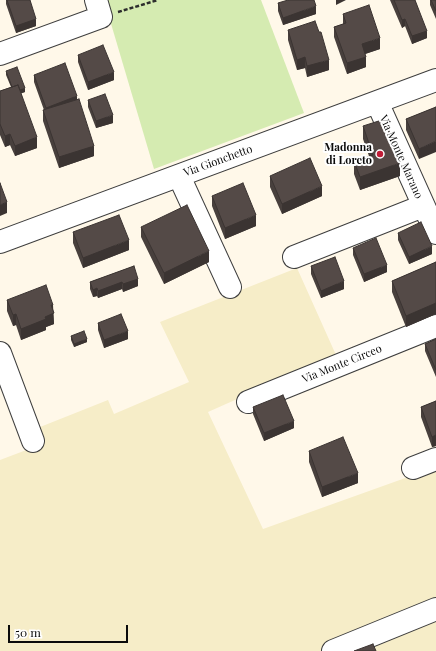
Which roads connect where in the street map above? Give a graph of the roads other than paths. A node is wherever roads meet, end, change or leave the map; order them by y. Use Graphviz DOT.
graph roads {
  1 [pos="99,8"];
  2 [pos="0,54"];
  3 [pos="436,80"];
  4 [pos="377,102"];
  5 [pos="179,176"];
  6 [pos="423,206"];
  7 [pos="436,233"];
  8 [pos="0,242"];
  9 [pos="294,257"];
  10 [pos="230,287"];
  11 [pos="436,326"];
  12 [pos="0,354"];
  13 [pos="248,402"];
  14 [pos="33,441"];
  15 [pos="436,459"];
  16 [pos="413,468"];
  17 [pos="436,609"];
  18 [pos="333,651"];
  1 -- 2 [label="street"];
  3 -- 4 [label="street, Via Gionchetto"];
  4 -- 5 [label="street, Via Gionchetto"];
  4 -- 6 [label="street, Via Monte Marano"];
  5 -- 8 [label="street, Via Gionchetto"];
  5 -- 10 [label="street"];
  6 -- 7 [label="street, Via Monte Marano"];
  6 -- 9 [label="street"];
  11 -- 13 [label="street, Via Monte Circeo"];
  12 -- 14 [label="street"];
  15 -- 16 [label="street"];
  17 -- 18 [label="street"];
}
